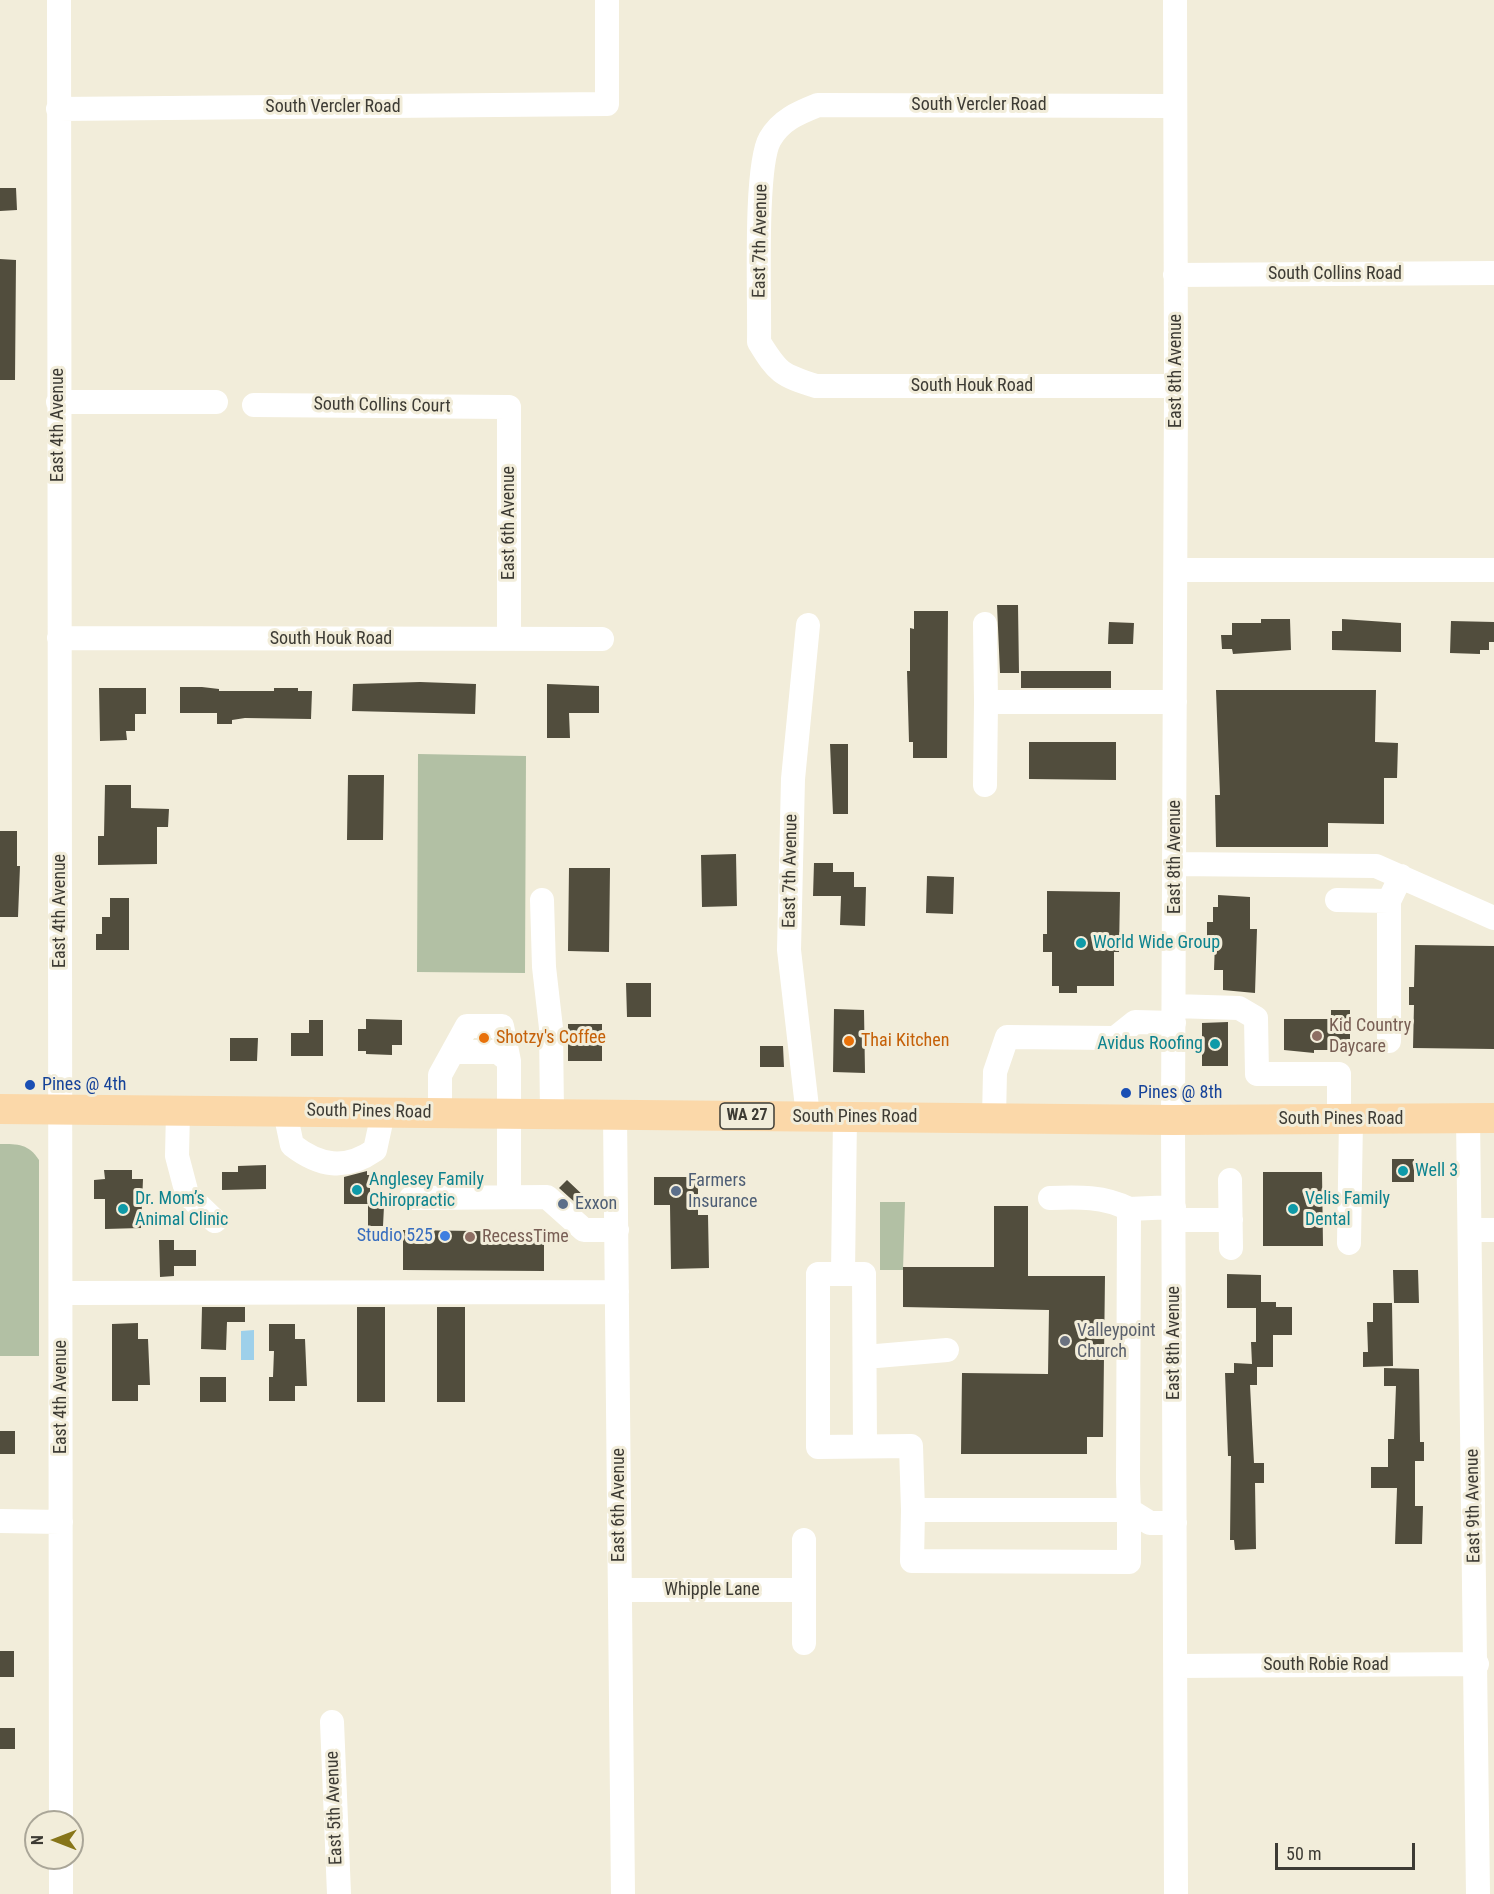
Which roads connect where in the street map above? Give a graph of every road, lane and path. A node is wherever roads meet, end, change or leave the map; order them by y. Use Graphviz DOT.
graph roads {
  1 [pos="59,0"];
  2 [pos="607,0"];
  3 [pos="1175,0"];
  4 [pos="1174,106"];
  5 [pos="58,109"];
  6 [pos="786,119"];
  7 [pos="1494,273"];
  8 [pos="1175,275"];
  9 [pos="774,365"];
  10 [pos="1176,386"];
  11 [pos="58,402"];
  12 [pos="216,402"];
  13 [pos="254,405"];
  14 [pos="509,407"];
  15 [pos="1176,570"];
  16 [pos="1494,570"];
  17 [pos="985,624"];
  18 [pos="808,625"];
  19 [pos="59,638"];
  20 [pos="509,639"];
  21 [pos="602,639"];
  22 [pos="986,702"];
  23 [pos="1175,702"];
  24 [pos="985,784"];
  25 [pos="1175,864"];
  26 [pos="1401,876"];
  27 [pos="542,900"];
  28 [pos="1337,900"];
  29 [pos="1389,901"];
  30 [pos="1494,918"];
  31 [pos="1174,1015"];
  32 [pos="1389,1041"];
  33 [pos="0,1109"];
  34 [pos="61,1109"];
  35 [pos="178,1111"];
  36 [pos="285,1112"];
  37 [pos="383,1113"];
  38 [pos="440,1113"];
  39 [pos="509,1114"];
  40 [pos="552,1114"];
  41 [pos="615,1115"];
  42 [pos="808,1116"];
  43 [pos="845,1116"];
  44 [pos="994,1118"];
  45 [pos="1481,1118"];
  46 [pos="1345,1119"];
  47 [pos="1173,1120"];
  48 [pos="1230,1180"];
  49 [pos="509,1197"];
  50 [pos="411,1198"];
  51 [pos="1050,1198"];
  52 [pos="1129,1209"];
  53 [pos="1174,1214"];
  54 [pos="1231,1220"];
  55 [pos="215,1221"];
  56 [pos="616,1230"];
  57 [pos="1470,1230"];
  58 [pos="1494,1230"];
  59 [pos="1349,1243"];
  60 [pos="1231,1248"];
  61 [pos="843,1274"];
  62 [pos="617,1292"];
  63 [pos="61,1293"];
  64 [pos="947,1350"];
  65 [pos="865,1357"];
  66 [pos="865,1446"];
  67 [pos="913,1510"];
  68 [pos="1129,1510"];
  69 [pos="0,1521"];
  70 [pos="61,1522"];
  71 [pos="1175,1523"];
  72 [pos="804,1540"];
  73 [pos="620,1590"];
  74 [pos="804,1590"];
  75 [pos="804,1643"];
  76 [pos="1477,1664"];
  77 [pos="1176,1666"];
  78 [pos="332,1722"];
  79 [pos="61,1810"];
  80 [pos="61,1870"];
  81 [pos="61,1894"];
  82 [pos="339,1894"];
  83 [pos="622,1894"];
  84 [pos="1176,1894"];
  85 [pos="1478,1894"];
  1 -- 5 [label="street, East 4th Avenue"];
  2 -- 5 [label="street, South Vercler Road"];
  3 -- 4 [label="street, East 8th Avenue"];
  4 -- 6 [label="street, South Vercler Road"];
  4 -- 8 [label="street, East 8th Avenue"];
  5 -- 11 [label="street, East 4th Avenue"];
  6 -- 9 [label="street, East 7th Avenue"];
  7 -- 8 [label="street, South Collins Road"];
  8 -- 10 [label="street, East 8th Avenue"];
  9 -- 10 [label="street, South Houk Road"];
  10 -- 15 [label="street, East 8th Avenue"];
  11 -- 12 [label="street"];
  11 -- 19 [label="street, East 4th Avenue"];
  13 -- 14 [label="street, South Collins Court"];
  14 -- 20 [label="street, East 6th Avenue"];
  15 -- 16 [label="street"];
  15 -- 23 [label="street, East 8th Avenue"];
  17 -- 22 [label="street"];
  18 -- 42 [label="street, East 7th Avenue"];
  19 -- 20 [label="street, South Houk Road"];
  19 -- 34 [label="street, East 4th Avenue"];
  20 -- 21 [label="street, South Houk Road"];
  22 -- 23 [label="street"];
  22 -- 24 [label="street"];
  23 -- 25 [label="street, East 8th Avenue"];
  25 -- 26 [label="street"];
  25 -- 31 [label="street, East 8th Avenue"];
  26 -- 29 [label="street"];
  26 -- 30 [label="street"];
  27 -- 40 [label="street"];
  28 -- 29 [label="street"];
  29 -- 32 [label="street"];
  31 -- 44 [label="street"];
  31 -- 46 [label="street"];
  31 -- 47 [label="street, East 8th Avenue"];
  33 -- 34 [label="main road, South Pines Road / WA 27"];
  34 -- 35 [label="main road, South Pines Road / WA 27"];
  34 -- 63 [label="street, East 4th Avenue"];
  35 -- 36 [label="main road, South Pines Road / WA 27"];
  35 -- 55 [label="street"];
  36 -- 37 [label="main road, South Pines Road / WA 27"];
  36 -- 37 [label="street"];
  37 -- 38 [label="main road, South Pines Road / WA 27"];
  38 -- 39 [label="main road, South Pines Road / WA 27"];
  38 -- 39 [label="street"];
  39 -- 40 [label="main road, South Pines Road / WA 27"];
  39 -- 49 [label="street"];
  40 -- 41 [label="main road, South Pines Road / WA 27"];
  41 -- 42 [label="main road, South Pines Road / WA 27"];
  41 -- 56 [label="street, East 6th Avenue"];
  42 -- 43 [label="main road, South Pines Road / WA 27"];
  43 -- 44 [label="main road, South Pines Road / WA 27"];
  43 -- 61 [label="street"];
  44 -- 47 [label="main road, South Pines Road / WA 27"];
  45 -- 46 [label="main road, South Pines Road / WA 27"];
  45 -- 57 [label="street, East 9th Avenue"];
  46 -- 47 [label="main road, South Pines Road / WA 27"];
  46 -- 59 [label="street"];
  47 -- 53 [label="street, East 8th Avenue"];
  48 -- 54 [label="street"];
  49 -- 50 [label="street"];
  49 -- 56 [label="street"];
  51 -- 52 [label="street"];
  52 -- 53 [label="street"];
  52 -- 68 [label="street"];
  53 -- 54 [label="street"];
  53 -- 71 [label="street, East 8th Avenue"];
  54 -- 60 [label="street"];
  56 -- 62 [label="street, East 6th Avenue"];
  57 -- 58 [label="street"];
  57 -- 76 [label="street, East 9th Avenue"];
  61 -- 65 [label="street"];
  61 -- 66 [label="street"];
  62 -- 63 [label="street"];
  62 -- 73 [label="street, East 6th Avenue"];
  63 -- 70 [label="street, East 4th Avenue"];
  64 -- 65 [label="street"];
  65 -- 66 [label="street"];
  66 -- 67 [label="street"];
  67 -- 68 [label="street"];
  67 -- 68 [label="street"];
  68 -- 71 [label="street"];
  69 -- 70 [label="street"];
  70 -- 79 [label="street, East 4th Avenue"];
  71 -- 77 [label="street, East 8th Avenue"];
  72 -- 74 [label="street"];
  73 -- 74 [label="street, Whipple Lane"];
  73 -- 83 [label="street, East 6th Avenue"];
  74 -- 75 [label="street"];
  76 -- 77 [label="street, South Robie Road"];
  76 -- 85 [label="street, East 9th Avenue"];
  77 -- 84 [label="street, East 8th Avenue"];
  78 -- 82 [label="street, East 5th Avenue"];
  80 -- 81 [label="street"];
}
